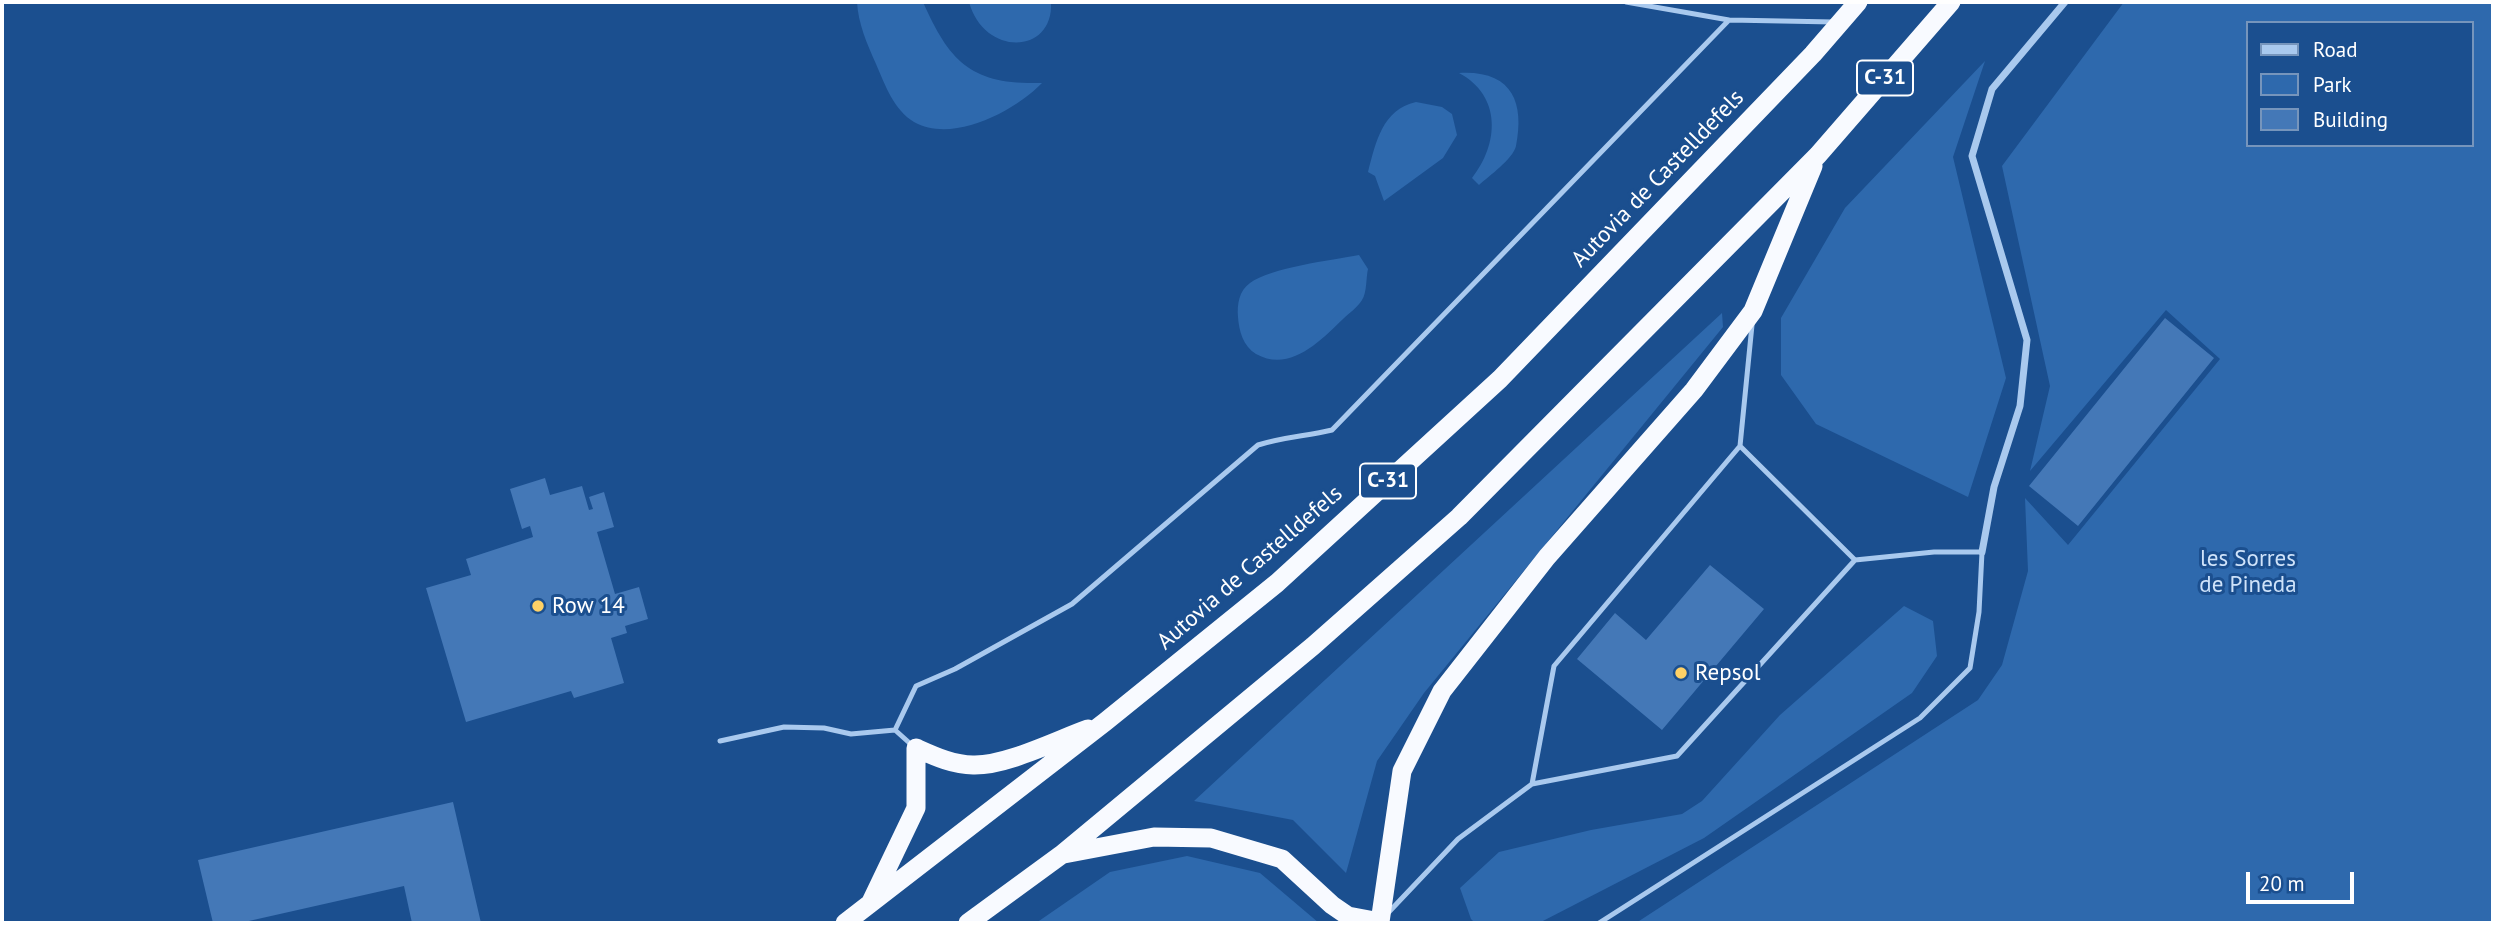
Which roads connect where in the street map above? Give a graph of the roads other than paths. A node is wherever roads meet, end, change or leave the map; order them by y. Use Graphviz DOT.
graph roads {
  1 [pos="1626,2"];
  2 [pos="1858,2"];
  3 [pos="1951,2"];
  4 [pos="2065,2"];
  5 [pos="1729,20"];
  6 [pos="1840,22"];
  7 [pos="1818,155"];
  8 [pos="1753,311"];
  9 [pos="1740,446"];
  10 [pos="1982,552"];
  11 [pos="1855,560"];
  12 [pos="1105,722"];
  13 [pos="895,730"];
  14 [pos="720,741"];
  15 [pos="916,748"];
  16 [pos="1532,783"];
  17 [pos="1061,855"];
  18 [pos="869,906"];
  19 [pos="845,923"];
  20 [pos="968,923"];
  21 [pos="1381,923"];
  22 [pos="1599,923"];
  1 -- 5 [label="lane"];
  2 -- 6 [label="highway, Autovia de Castelldefels / C-31"];
  3 -- 7 [label="highway, C-31"];
  4 -- 10 [label="street"];
  5 -- 6 [label="lane"];
  5 -- 13 [label="lane"];
  6 -- 12 [label="highway, Autovia de Castelldefels / C-31"];
  7 -- 8 [label="highway"];
  7 -- 17 [label="highway, C-31"];
  8 -- 9 [label="lane"];
  8 -- 21 [label="highway"];
  9 -- 11 [label="lane"];
  9 -- 16 [label="lane"];
  10 -- 11 [label="lane"];
  10 -- 22 [label="lane"];
  11 -- 16 [label="lane"];
  12 -- 15 [label="highway"];
  12 -- 18 [label="highway, Autovia de Castelldefels / C-31"];
  13 -- 14 [label="lane"];
  13 -- 15 [label="lane"];
  15 -- 18 [label="highway"];
  16 -- 21 [label="lane"];
  17 -- 20 [label="highway, C-31"];
  17 -- 21 [label="highway"];
  18 -- 19 [label="highway, Autovia de Castelldefels / C-31"];
}
